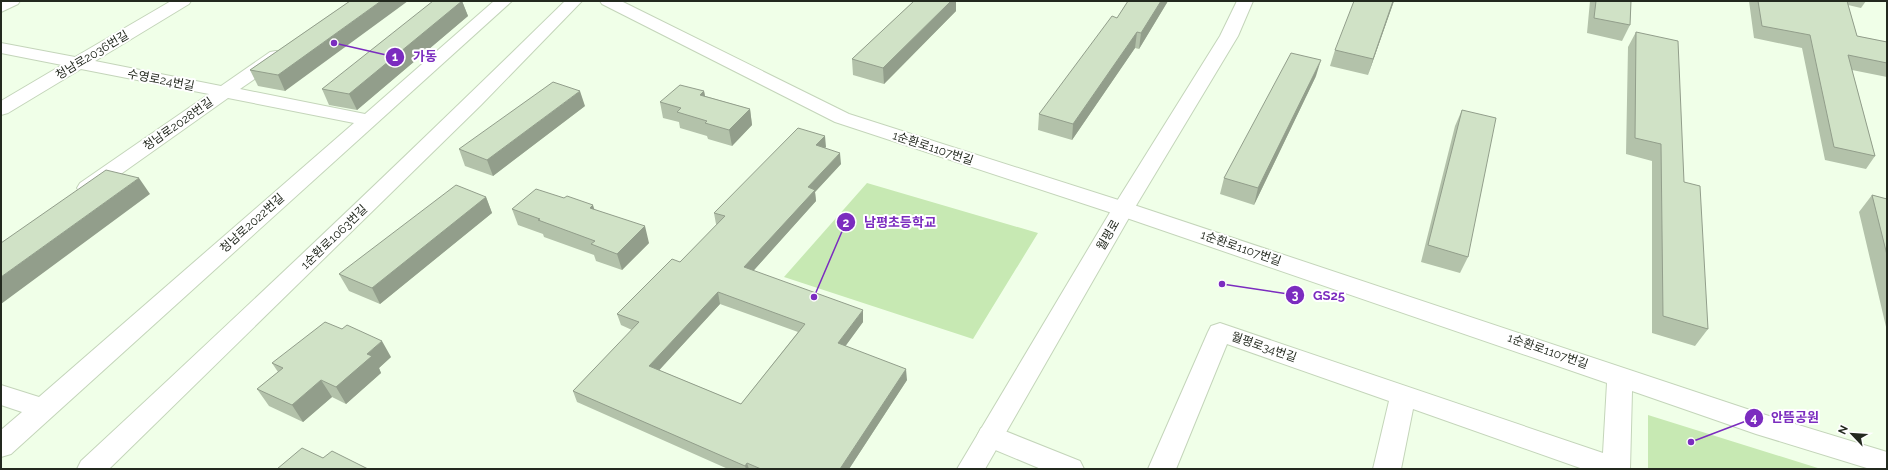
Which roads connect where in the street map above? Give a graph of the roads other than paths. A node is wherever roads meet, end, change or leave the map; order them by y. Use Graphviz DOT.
graph roads {
  1 [pos="12,1"];
  2 [pos="183,1"];
  3 [pos="504,1"];
  4 [pos="574,1"];
  5 [pos="608,1"];
  6 [pos="1245,1"];
  7 [pos="1,7"];
  8 [pos="290,47"];
  9 [pos="1,48"];
  10 [pos="78,64"];
  11 [pos="224,92"];
  12 [pos="1,109"];
  13 [pos="367,120"];
  14 [pos="73,197"];
  15 [pos="1123,209"];
  16 [pos="1620,376"];
  17 [pos="1,395"];
  18 [pos="1403,395"];
  19 [pos="44,408"];
  20 [pos="990,436"];
  21 [pos="1,446"];
  22 [pos="1887,464"];
  23 [pos="91,469"];
  24 [pos="971,469"];
  25 [pos="1070,469"];
  26 [pos="1162,469"];
  27 [pos="1387,469"];
  28 [pos="1616,469"];
  1 -- 7 [label="street"];
  2 -- 10 [label="street, 청남로2036번길"];
  3 -- 13 [label="street, 청남로2022번길"];
  4 -- 23 [label="street, 1순환로1063번길"];
  5 -- 15 [label="street, 1순환로1107번길"];
  6 -- 15 [label="street, 월평로"];
  8 -- 11 [label="street, 청남로2028번길"];
  9 -- 10 [label="street, 수영로24번길"];
  10 -- 11 [label="street, 수영로24번길"];
  10 -- 12 [label="street, 청남로2036번길"];
  11 -- 13 [label="street, 수영로24번길"];
  11 -- 14 [label="street, 청남로2028번길"];
  13 -- 19 [label="street, 청남로2022번길"];
  15 -- 16 [label="street, 1순환로1107번길"];
  15 -- 20 [label="street, 월평로"];
  16 -- 22 [label="street, 1순환로1107번길"];
  16 -- 28 [label="street, 월평로34번길"];
  17 -- 19 [label="street"];
  18 -- 26 [label="street, 월평로34번길"];
  18 -- 27 [label="street"];
  18 -- 28 [label="street, 월평로34번길"];
  19 -- 21 [label="street, 청남로2022번길"];
  20 -- 24 [label="street, 월평로"];
  20 -- 25 [label="street"];
}
